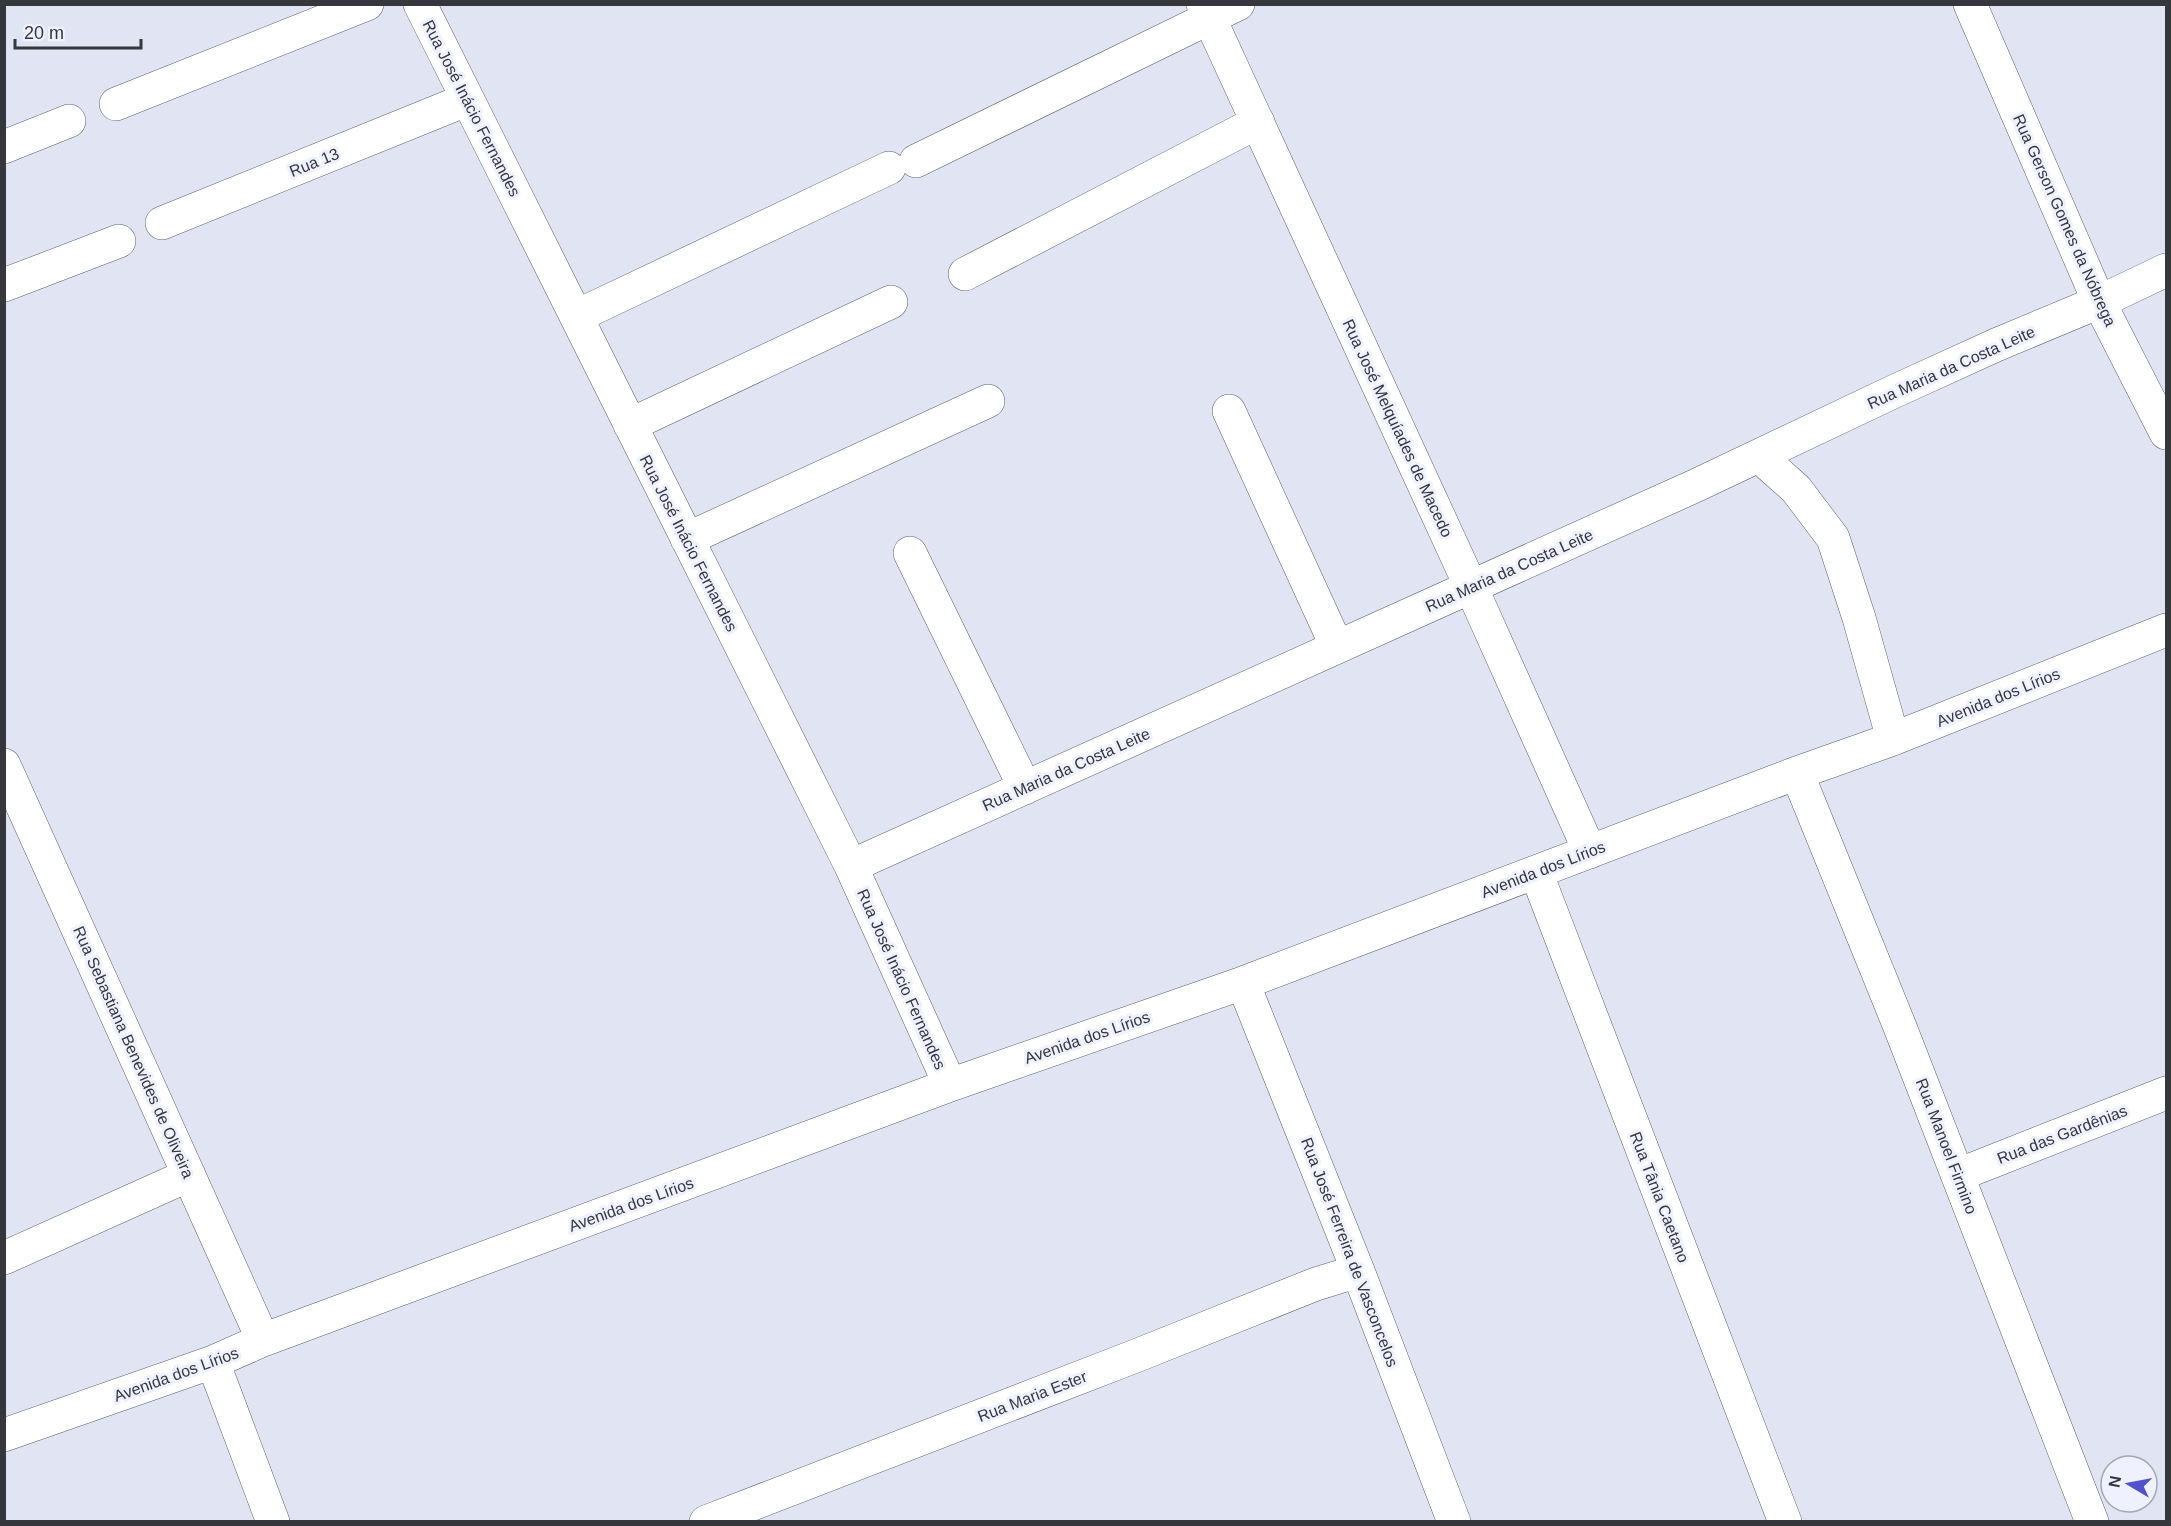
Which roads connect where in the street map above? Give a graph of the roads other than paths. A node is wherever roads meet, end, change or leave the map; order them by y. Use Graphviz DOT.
graph roads {
  1 [pos="367,4"];
  2 [pos="420,4"];
  3 [pos="1970,4"];
  4 [pos="1217,9"];
  5 [pos="466,100"];
  6 [pos="116,104"];
  7 [pos="69,121"];
  8 [pos="1258,122"];
  9 [pos="4,147"];
  10 [pos="162,224"];
  11 [pos="119,241"];
  12 [pos="2166,270"];
  13 [pos="965,274"];
  14 [pos="4,285"];
  15 [pos="891,302"];
  16 [pos="2099,302"];
  17 [pos="577,316"];
  18 [pos="988,401"];
  19 [pos="1228,411"];
  20 [pos="630,425"];
  21 [pos="2166,433"];
  22 [pos="1759,456"];
  23 [pos="687,539"];
  24 [pos="910,553"];
  25 [pos="1471,587"];
  26 [pos="2166,630"];
  27 [pos="1337,647"];
  28 [pos="1893,739"];
  29 [pos="4,765"];
  30 [pos="1797,773"];
  31 [pos="1024,788"];
  32 [pos="1590,852"];
  33 [pos="851,866"];
  34 [pos="1536,872"];
  35 [pos="1243,983"];
  36 [pos="950,1085"];
  37 [pos="2166,1093"];
  38 [pos="189,1175"];
  39 [pos="1958,1175"];
  40 [pos="4,1258"];
  41 [pos="1358,1271"];
  42 [pos="263,1340"];
  43 [pos="213,1362"];
  44 [pos="4,1435"];
  45 [pos="273,1521"];
  46 [pos="705,1521"];
  47 [pos="1454,1521"];
  48 [pos="1785,1521"];
  49 [pos="2092,1521"];
  1 -- 6 [label="street"];
  2 -- 5 [label="street, Rua José Inácio Fernandes"];
  3 -- 16 [label="street, Rua Gerson Gomes da Nóbrega"];
  4 -- 8 [label="street, Rua José Melquíades de Macedo"];
  4 -- 17 [label="street"];
  5 -- 10 [label="street, Rua 13"];
  5 -- 17 [label="street, Rua José Inácio Fernandes"];
  7 -- 9 [label="street"];
  8 -- 13 [label="street"];
  8 -- 25 [label="street, Rua José Melquíades de Macedo"];
  11 -- 14 [label="street"];
  12 -- 16 [label="street, Rua Maria da Costa Leite"];
  15 -- 20 [label="street"];
  16 -- 21 [label="street, Rua Gerson Gomes da Nóbrega"];
  16 -- 22 [label="street, Rua Maria da Costa Leite"];
  17 -- 20 [label="street, Rua José Inácio Fernandes"];
  18 -- 23 [label="street"];
  19 -- 27 [label="street"];
  20 -- 23 [label="street, Rua José Inácio Fernandes"];
  22 -- 25 [label="street, Rua Maria da Costa Leite"];
  22 -- 28 [label="street"];
  23 -- 33 [label="street, Rua José Inácio Fernandes"];
  24 -- 31 [label="street"];
  25 -- 27 [label="street, Rua Maria da Costa Leite"];
  25 -- 32 [label="street, Rua José Melquíades de Macedo"];
  26 -- 28 [label="street, Avenida dos Lírios"];
  27 -- 31 [label="street, Rua Maria da Costa Leite"];
  28 -- 30 [label="street, Avenida dos Lírios"];
  29 -- 38 [label="street, Rua Sebastiana Benevides de Oliveira"];
  30 -- 32 [label="street, Avenida dos Lírios"];
  30 -- 39 [label="street, Rua Manoel Firmino"];
  31 -- 33 [label="street, Rua Maria da Costa Leite"];
  32 -- 34 [label="street, Avenida dos Lírios"];
  33 -- 36 [label="street, Rua José Inácio Fernandes"];
  34 -- 35 [label="street, Avenida dos Lírios"];
  34 -- 48 [label="street, Rua Tânia Caetano"];
  35 -- 36 [label="street, Avenida dos Lírios"];
  35 -- 41 [label="street, Rua José Ferreira de Vasconcelos"];
  36 -- 42 [label="street, Avenida dos Lírios"];
  37 -- 39 [label="street, Rua das Gardênias"];
  38 -- 40 [label="street"];
  38 -- 42 [label="street, Rua Sebastiana Benevides de Oliveira"];
  39 -- 49 [label="street, Rua Manoel Firmino"];
  41 -- 46 [label="street, Rua Maria Ester"];
  41 -- 47 [label="street, Rua José Ferreira de Vasconcelos"];
  42 -- 43 [label="street, Avenida dos Lírios"];
  43 -- 44 [label="street, Avenida dos Lírios"];
  43 -- 45 [label="street"];
}
